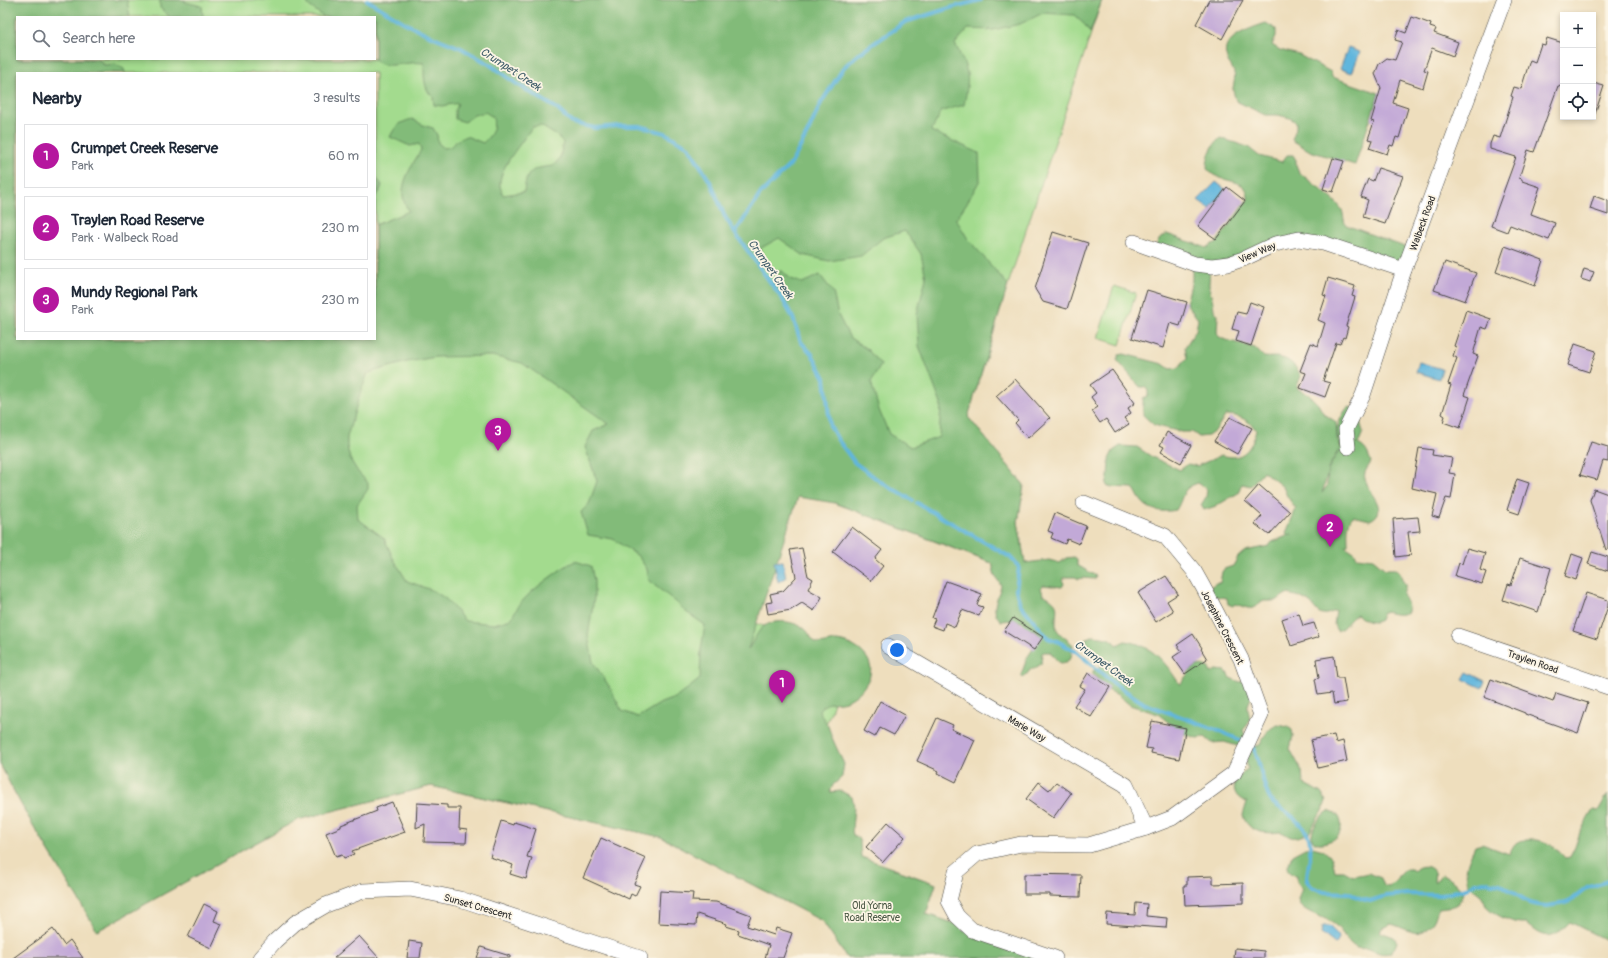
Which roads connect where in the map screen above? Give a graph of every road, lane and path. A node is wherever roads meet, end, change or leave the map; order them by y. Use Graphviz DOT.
graph roads {
  1 [pos="1504,0"];
  2 [pos="1134,242"];
  3 [pos="1404,270"];
  4 [pos="1348,447"];
  5 [pos="1084,503"];
  6 [pos="1458,636"];
  7 [pos="888,646"];
  8 [pos="1608,687"];
  9 [pos="1146,828"];
  10 [pos="260,958"];
  11 [pos="640,958"];
  12 [pos="1055,958"];
  1 -- 3 [label="street, Walbeck Road"];
  2 -- 3 [label="street, View Way"];
  3 -- 4 [label="street, Walbeck Road"];
  5 -- 9 [label="street, Josephine Crescent"];
  6 -- 8 [label="street, Traylen Road"];
  7 -- 9 [label="street, Marie Way"];
  9 -- 12 [label="street, Josephine Crescent"];
  10 -- 11 [label="street, Sunset Crescent"];
}
